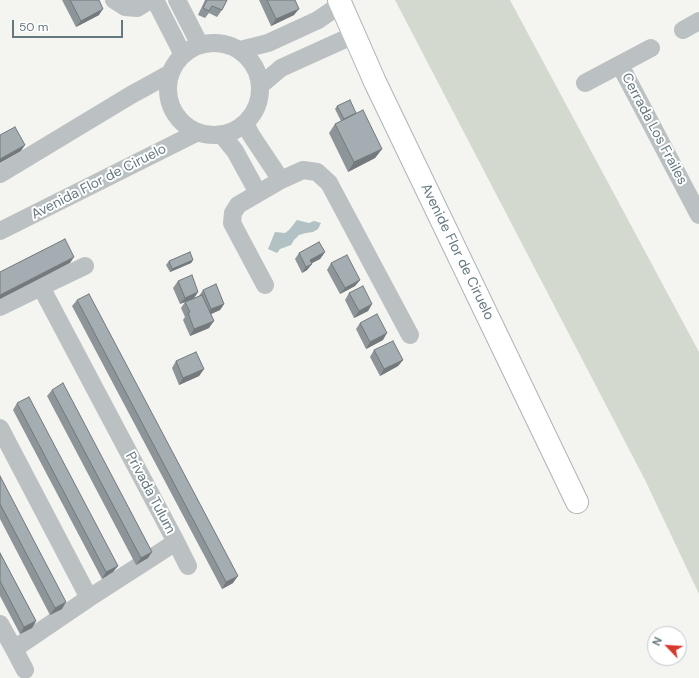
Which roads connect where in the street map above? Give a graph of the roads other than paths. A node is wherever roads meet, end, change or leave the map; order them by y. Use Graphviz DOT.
graph roads {
  1 [pos="114,0"];
  2 [pos="150,0"];
  3 [pos="155,0"];
  4 [pos="177,0"];
  5 [pos="340,2"];
  6 [pos="354,35"];
  7 [pos="200,45"];
  8 [pos="651,48"];
  9 [pos="240,50"];
  10 [pos="182,55"];
  11 [pos="620,65"];
  12 [pos="171,73"];
  13 [pos="585,83"];
  14 [pos="260,85"];
  15 [pos="245,123"];
  16 [pos="198,132"];
  17 [pos="222,135"];
  18 [pos="0,174"];
  19 [pos="281,180"];
  20 [pos="258,193"];
  21 [pos="699,215"];
  22 [pos="0,231"];
  23 [pos="84,266"];
  24 [pos="265,285"];
  25 [pos="41,287"];
  26 [pos="0,307"];
  27 [pos="410,335"];
  28 [pos="0,428"];
  29 [pos="577,502"];
  30 [pos="176,542"];
  31 [pos="188,566"];
  32 [pos="89,598"];
  33 [pos="0,624"];
  34 [pos="14,650"];
  35 [pos="25,670"];
  1 -- 2 [label="street"];
  3 -- 10 [label="street"];
  4 -- 7 [label="street"];
  5 -- 6 [label="main road, Avenide Flor de Ciruelo"];
  5 -- 9 [label="street"];
  6 -- 14 [label="street"];
  6 -- 29 [label="main road, Avenide Flor de Ciruelo"];
  7 -- 9 [label="street"];
  7 -- 10 [label="street"];
  8 -- 11 [label="street, Cerrada Los Frailes"];
  9 -- 14 [label="street"];
  10 -- 12 [label="street"];
  11 -- 13 [label="street, Cerrada Los Frailes"];
  11 -- 21 [label="street, Cerrada Los Frailes"];
  12 -- 16 [label="street"];
  12 -- 18 [label="street"];
  14 -- 15 [label="street"];
  15 -- 17 [label="street"];
  15 -- 19 [label="street"];
  16 -- 17 [label="street"];
  16 -- 22 [label="street, Avenida Flor de Ciruelo"];
  17 -- 20 [label="street"];
  19 -- 20 [label="street"];
  19 -- 27 [label="street"];
  20 -- 24 [label="street"];
  23 -- 25 [label="street"];
  25 -- 26 [label="street"];
  25 -- 30 [label="street, Privada Tulum"];
  28 -- 32 [label="street"];
  30 -- 31 [label="street"];
  30 -- 32 [label="street, Privada Tulum"];
  32 -- 34 [label="street, Privada Tulum"];
  33 -- 34 [label="street"];
  34 -- 35 [label="street"];
}
